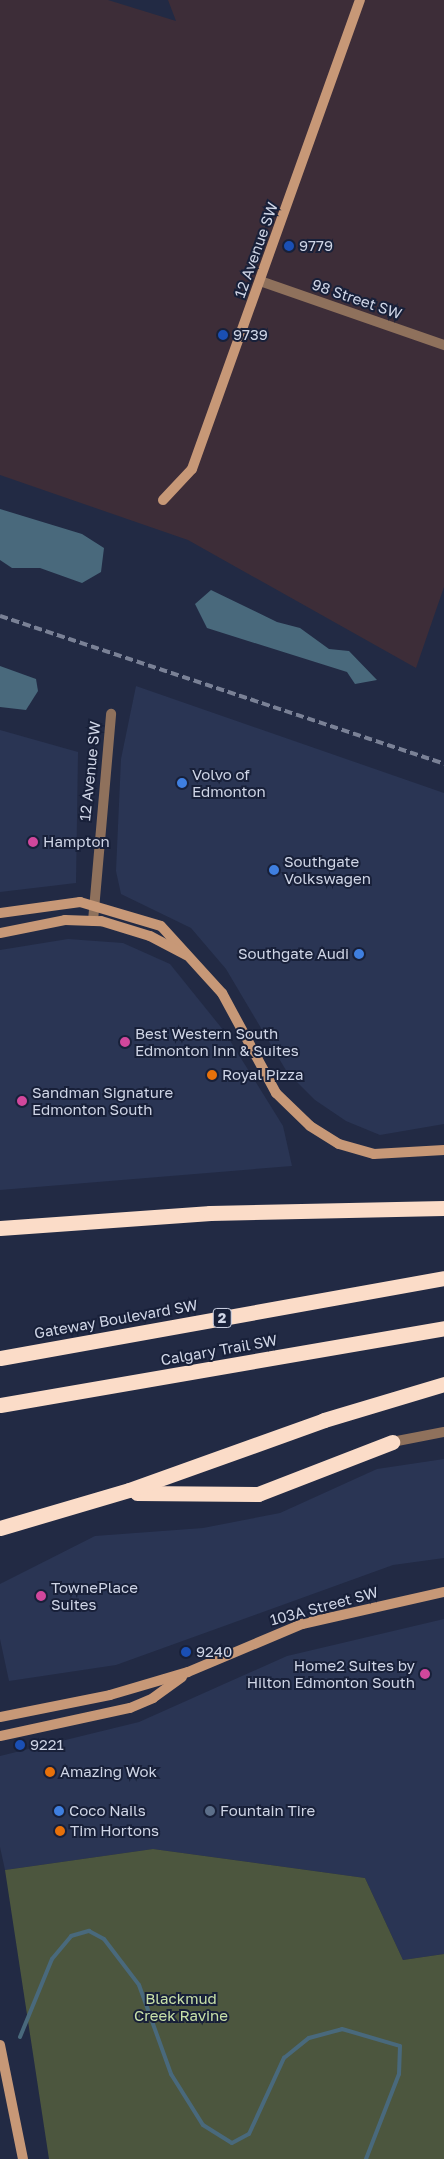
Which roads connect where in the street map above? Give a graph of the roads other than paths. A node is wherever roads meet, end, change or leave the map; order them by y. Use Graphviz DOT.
graph roads {
  1 [pos="360,0"];
  2 [pos="260,281"];
  3 [pos="444,345"];
  4 [pos="163,500"];
  5 [pos="111,714"];
  6 [pos="94,904"];
  7 [pos="0,913"];
  8 [pos="93,921"];
  9 [pos="0,933"];
  10 [pos="193,958"];
  11 [pos="444,1150"];
  12 [pos="444,1208"];
  13 [pos="0,1228"];
  14 [pos="444,1278"];
  15 [pos="444,1328"];
  16 [pos="0,1358"];
  17 [pos="444,1384"];
  18 [pos="0,1406"];
  19 [pos="444,1432"];
  20 [pos="392,1442"];
  21 [pos="111,1496"];
  22 [pos="0,1528"];
  23 [pos="444,1592"];
  24 [pos="188,1672"];
  25 [pos="0,1717"];
  26 [pos="0,1736"];
  27 [pos="0,2044"];
  28 [pos="23,2159"];
  1 -- 2 [label="street, 12 Avenue SW"];
  2 -- 3 [label="street, 98 Street SW"];
  2 -- 4 [label="street, 12 Avenue SW"];
  5 -- 6 [label="street, 12 Avenue SW"];
  6 -- 7 [label="street"];
  6 -- 8 [label="street, 12 Avenue SW"];
  6 -- 10 [label="street"];
  8 -- 9 [label="street"];
  8 -- 10 [label="street"];
  10 -- 11 [label="street"];
  12 -- 13 [label="highway"];
  14 -- 16 [label="highway, Gateway Boulevard SW / 2"];
  15 -- 18 [label="highway, Calgary Trail SW"];
  17 -- 21 [label="highway"];
  19 -- 20 [label="street"];
  20 -- 21 [label="highway"];
  21 -- 22 [label="highway"];
  23 -- 24 [label="street, 103A Street SW"];
  24 -- 25 [label="street, 103A Street SW"];
  24 -- 26 [label="street, 103A Street SW"];
  27 -- 28 [label="street"];
}
